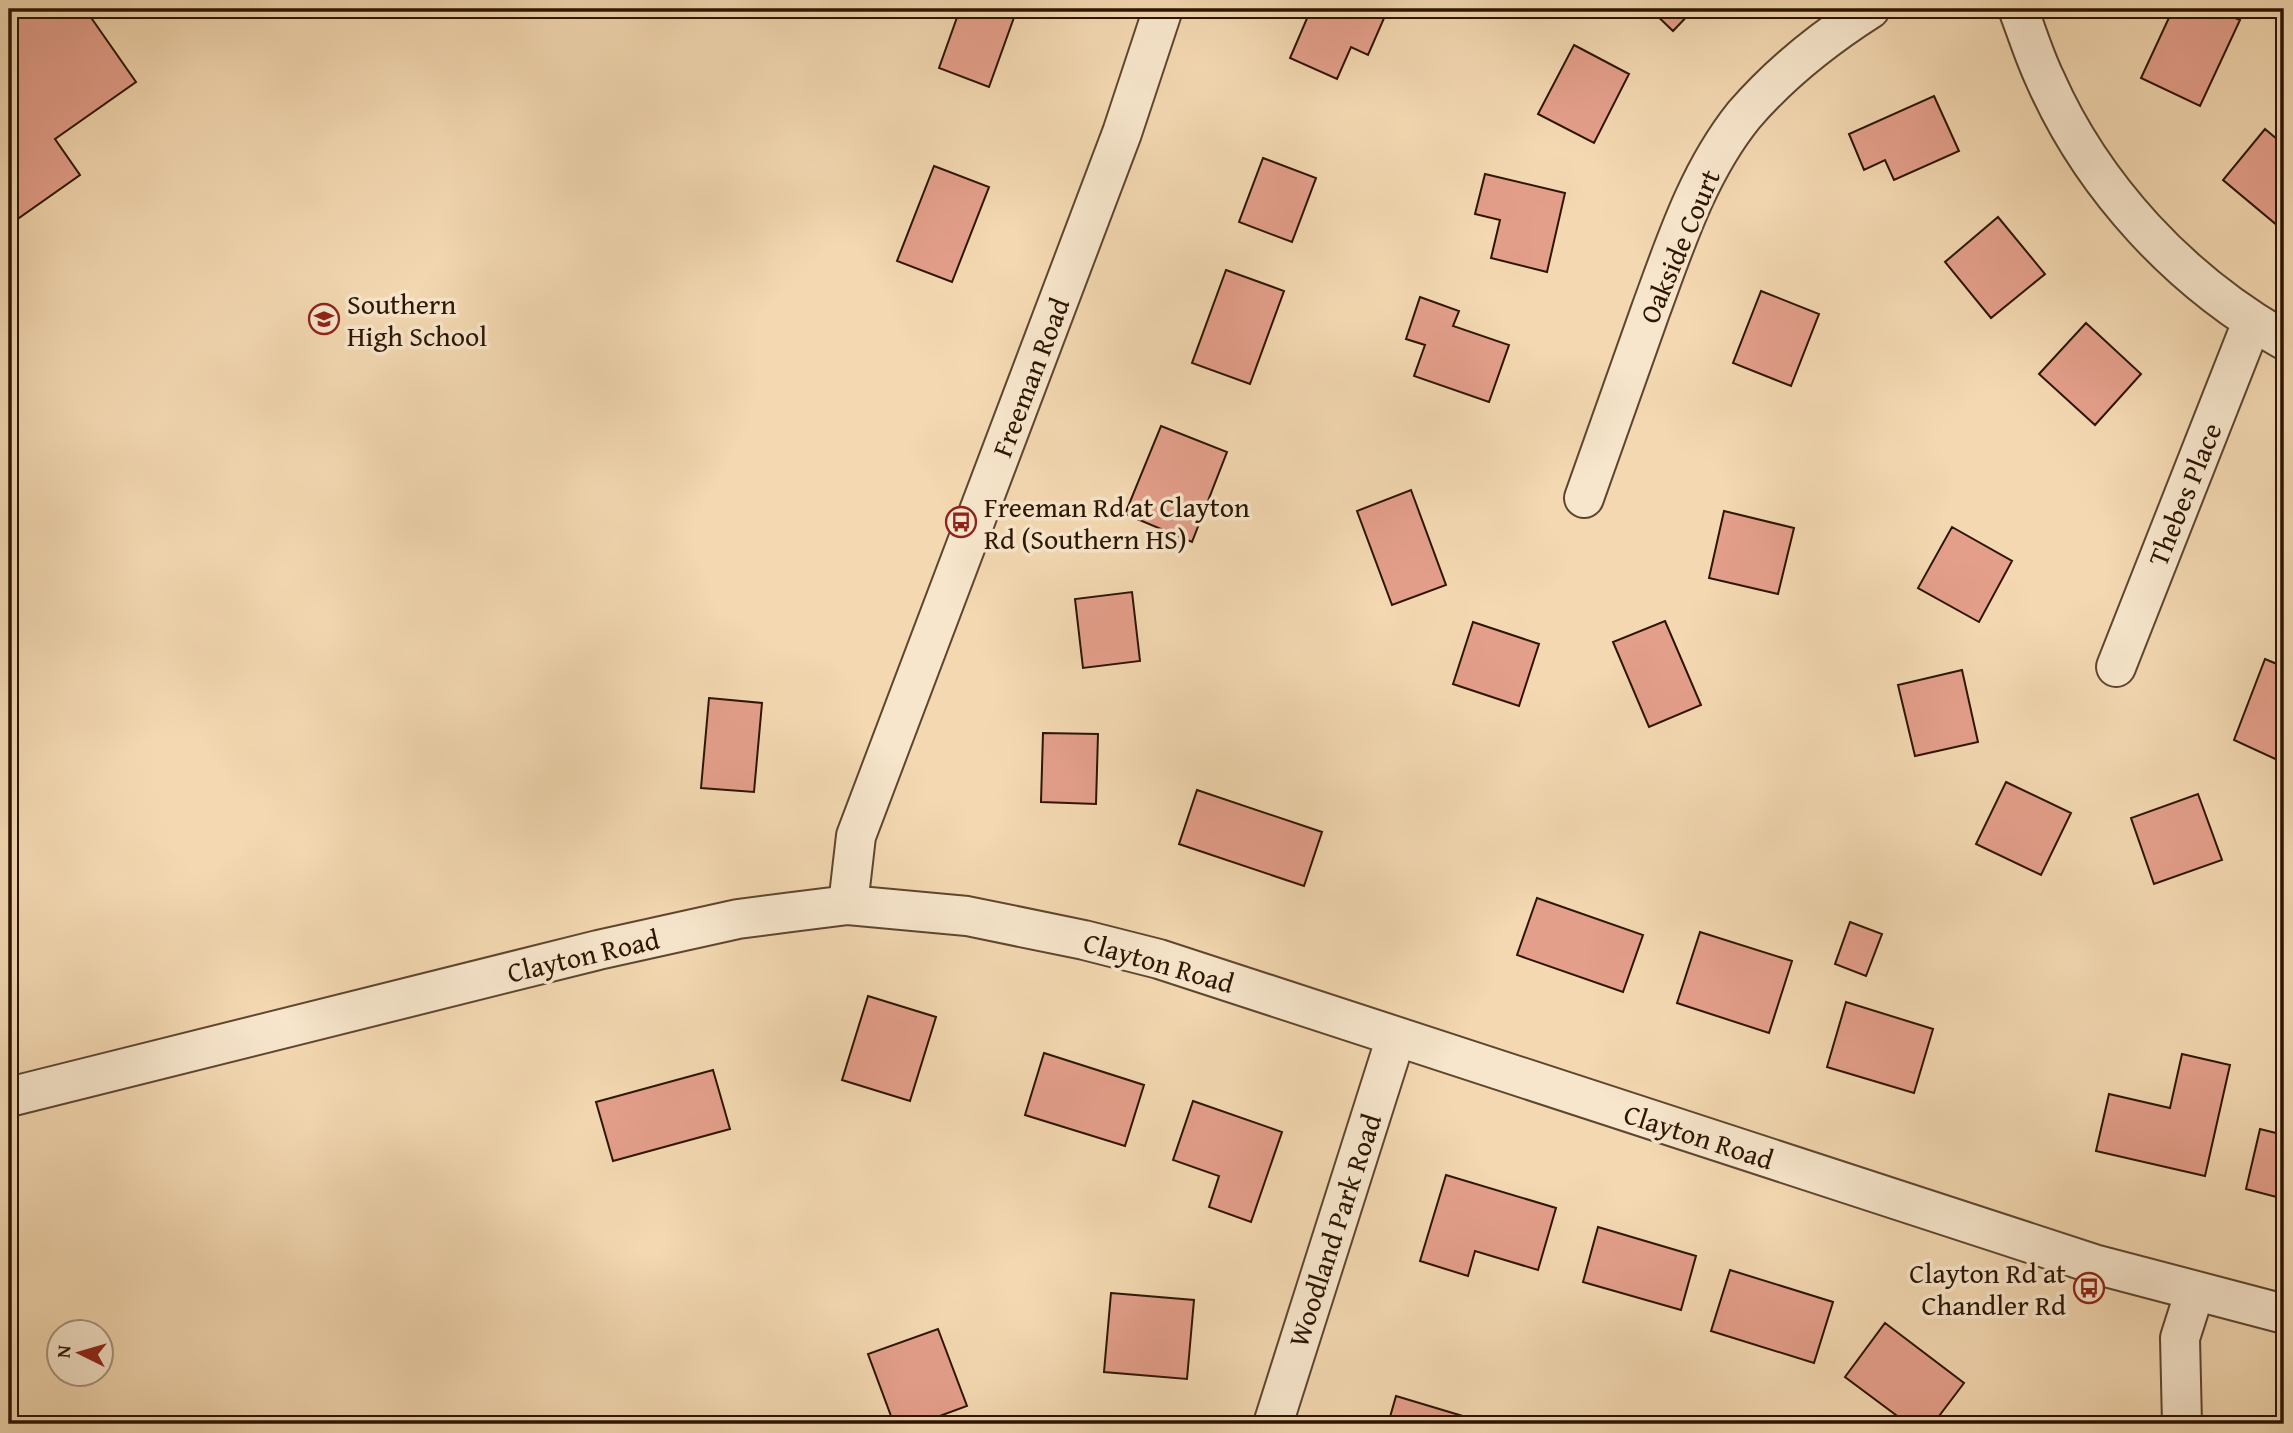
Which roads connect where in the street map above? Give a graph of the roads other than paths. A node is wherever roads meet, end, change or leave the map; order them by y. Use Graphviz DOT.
graph roads {
  1 [pos="1164,9"];
  2 [pos="1870,9"];
  3 [pos="2018,9"];
  4 [pos="2268,331"];
  5 [pos="1584,498"];
  6 [pos="2116,667"];
  7 [pos="848,905"];
  8 [pos="1396,1037"];
  9 [pos="9,1097"];
  10 [pos="2195,1291"];
  11 [pos="2284,1314"];
  12 [pos="1273,1424"];
  13 [pos="2182,1424"];
  1 -- 7 [label="street, Freeman Road"];
  2 -- 5 [label="street, Oakside Court"];
  3 -- 4 [label="street"];
  4 -- 6 [label="street, Thebes Place"];
  7 -- 8 [label="street, Clayton Road"];
  7 -- 9 [label="street, Clayton Road"];
  8 -- 10 [label="street, Clayton Road"];
  8 -- 12 [label="street, Woodland Park Road"];
  10 -- 11 [label="street, Clayton Road"];
  10 -- 13 [label="street"];
}
